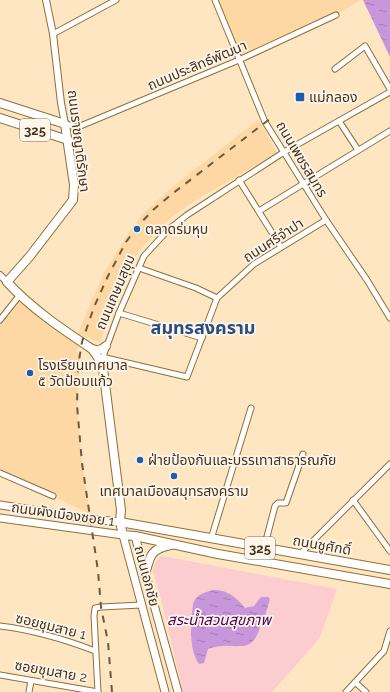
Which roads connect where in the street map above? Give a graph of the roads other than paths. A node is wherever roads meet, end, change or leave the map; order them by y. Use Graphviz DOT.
graph roads {
  1 [pos="46,0"];
  2 [pos="116,0"];
  3 [pos="215,0"];
  4 [pos="336,15"];
  5 [pos="53,34"];
  6 [pos="239,60"];
  7 [pos="335,69"];
  8 [pos="390,89"];
  9 [pos="390,92"];
  10 [pos="0,103"];
  11 [pos="1,119"];
  12 [pos="338,121"];
  13 [pos="65,124"];
  14 [pos="390,131"];
  15 [pos="68,140"];
  16 [pos="358,150"];
  17 [pos="284,152"];
  18 [pos="239,180"];
  19 [pos="303,185"];
  20 [pos="259,211"];
  21 [pos="326,220"];
  22 [pos="281,247"];
  23 [pos="138,268"];
  24 [pos="0,275"];
  25 [pos="7,282"];
  26 [pos="19,296"];
  27 [pos="217,298"];
  28 [pos="119,313"];
  29 [pos="390,318"];
  30 [pos="0,320"];
  31 [pos="202,338"];
  32 [pos="106,346"];
  33 [pos="92,349"];
  34 [pos="101,359"];
  35 [pos="250,408"];
  36 [pos="303,454"];
  37 [pos="390,464"];
  38 [pos="0,473"];
  39 [pos="53,496"];
  40 [pos="353,500"];
  41 [pos="0,505"];
  42 [pos="122,510"];
  43 [pos="74,517"];
  44 [pos="0,518"];
  45 [pos="120,522"];
  46 [pos="131,524"];
  47 [pos="72,529"];
  48 [pos="123,535"];
  49 [pos="134,536"];
  50 [pos="211,538"];
  51 [pos="221,540"];
  52 [pos="174,545"];
  53 [pos="264,548"];
  54 [pos="390,551"];
  55 [pos="218,554"];
  56 [pos="300,554"];
  57 [pos="390,570"];
  58 [pos="145,575"];
  59 [pos="390,584"];
  60 [pos="141,605"];
  61 [pos="0,626"];
  62 [pos="390,631"];
  63 [pos="95,651"];
  64 [pos="0,675"];
  65 [pos="31,681"];
  66 [pos="356,683"];
  67 [pos="29,692"];
  68 [pos="98,692"];
  69 [pos="165,692"];
  70 [pos="178,692"];
  71 [pos="346,692"];
  72 [pos="366,692"];
  1 -- 5 [label="street, ถนนราชญาติรักษา"];
  2 -- 5 [label="street"];
  3 -- 6 [label="street, ถนนเพชรสมุทร"];
  4 -- 6 [label="street, ถนนประสิทธ์พัฒนา"];
  5 -- 13 [label="street, ถนนราชญาติรักษา"];
  6 -- 13 [label="street, ถนนประสิทธ์พัฒนา"];
  6 -- 17 [label="street, ถนนเพชรสมุทร"];
  7 -- 8 [label="street"];
  9 -- 12 [label="street, ถนนเกษมสุขุม"];
  10 -- 13 [label="main road, 325"];
  11 -- 15 [label="main road, 325"];
  12 -- 16 [label="street"];
  12 -- 17 [label="street, ถนนเกษมสุขุม"];
  13 -- 15 [label="main road, ถนนราชญาติรักษา"];
  14 -- 16 [label="street"];
  15 -- 25 [label="main road, ถนนราชญาติรักษา"];
  16 -- 19 [label="street"];
  17 -- 18 [label="street, ถนนเกษมสุขุม"];
  17 -- 19 [label="street, ถนนเพชรสมุทร"];
  18 -- 20 [label="street"];
  18 -- 23 [label="street, ถนนเกษมสุขุม"];
  19 -- 20 [label="street"];
  19 -- 21 [label="street, ถนนเพชรสมุทร"];
  20 -- 22 [label="street"];
  21 -- 22 [label="street, ถนนศรีจำปา"];
  21 -- 29 [label="street, ถนนเพชรสมุทร"];
  22 -- 27 [label="street, ถนนศรีจำปา"];
  23 -- 27 [label="street"];
  23 -- 28 [label="street, ถนนเกษมสุขุม"];
  24 -- 25 [label="street"];
  25 -- 26 [label="main road"];
  26 -- 30 [label="street"];
  26 -- 33 [label="main road"];
  27 -- 31 [label="street, ถนนศรีจำปา"];
  28 -- 31 [label="street"];
  28 -- 32 [label="street, ถนนเกษมสุขุม"];
  31 -- 34 [label="street, ถนนศรีจำปา"];
  32 -- 33 [label="main road"];
  32 -- 34 [label="street, ถนนเกษมสุขุม"];
  33 -- 34 [label="main road"];
  34 -- 42 [label="main road"];
  35 -- 50 [label="street"];
  36 -- 53 [label="street"];
  37 -- 40 [label="street"];
  38 -- 39 [label="street"];
  40 -- 54 [label="street"];
  40 -- 56 [label="street"];
  41 -- 43 [label="main road, ถนนผังเมืองซอย 1"];
  42 -- 45 [label="main road"];
  42 -- 46 [label="main road"];
  43 -- 45 [label="main road, ถนนผังเมืองซอย 1"];
  43 -- 47 [label="main road"];
  44 -- 47 [label="main road, ถนนผังเมืองซอย 1"];
  45 -- 46 [label="main road, ถนนชูศักดิ์"];
  45 -- 48 [label="main road"];
  46 -- 49 [label="main road"];
  46 -- 50 [label="main road, ถนนชูศักดิ์ / 325"];
  47 -- 48 [label="main road, ถนนผังเมืองซอย 1"];
  48 -- 49 [label="main road, ถนนชูศักดิ์"];
  48 -- 60 [label="main road, ถนนเอกชัย"];
  49 -- 52 [label="main road, ถนนชูศักดิ์ / 325"];
  49 -- 58 [label="main road, ถนนเอกชัย"];
  50 -- 51 [label="main road, ถนนชูศักดิ์ / 325"];
  51 -- 53 [label="main road, ถนนชูศักดิ์ / 325"];
  51 -- 55 [label="main road"];
  52 -- 55 [label="main road, ถนนชูศักดิ์ / 325"];
  52 -- 58 [label="main road"];
  53 -- 56 [label="main road, ถนนชูศักดิ์ / 325"];
  55 -- 59 [label="main road, ถนนชูศักดิ์ / 325"];
  56 -- 57 [label="main road, ถนนชูศักดิ์ / 325"];
  58 -- 70 [label="main road, ถนนเอกชัย"];
  60 -- 63 [label="street"];
  60 -- 69 [label="main road, ถนนเอกชัย"];
  61 -- 63 [label="street, ซอยชุมสาย 1"];
  62 -- 66 [label="street"];
  63 -- 68 [label="street"];
  64 -- 65 [label="street, ซอยชุมสาย 2"];
  65 -- 67 [label="street"];
  65 -- 68 [label="street, ซอยชุมสาย 2"];
  66 -- 71 [label="street"];
  66 -- 72 [label="street"];
}
